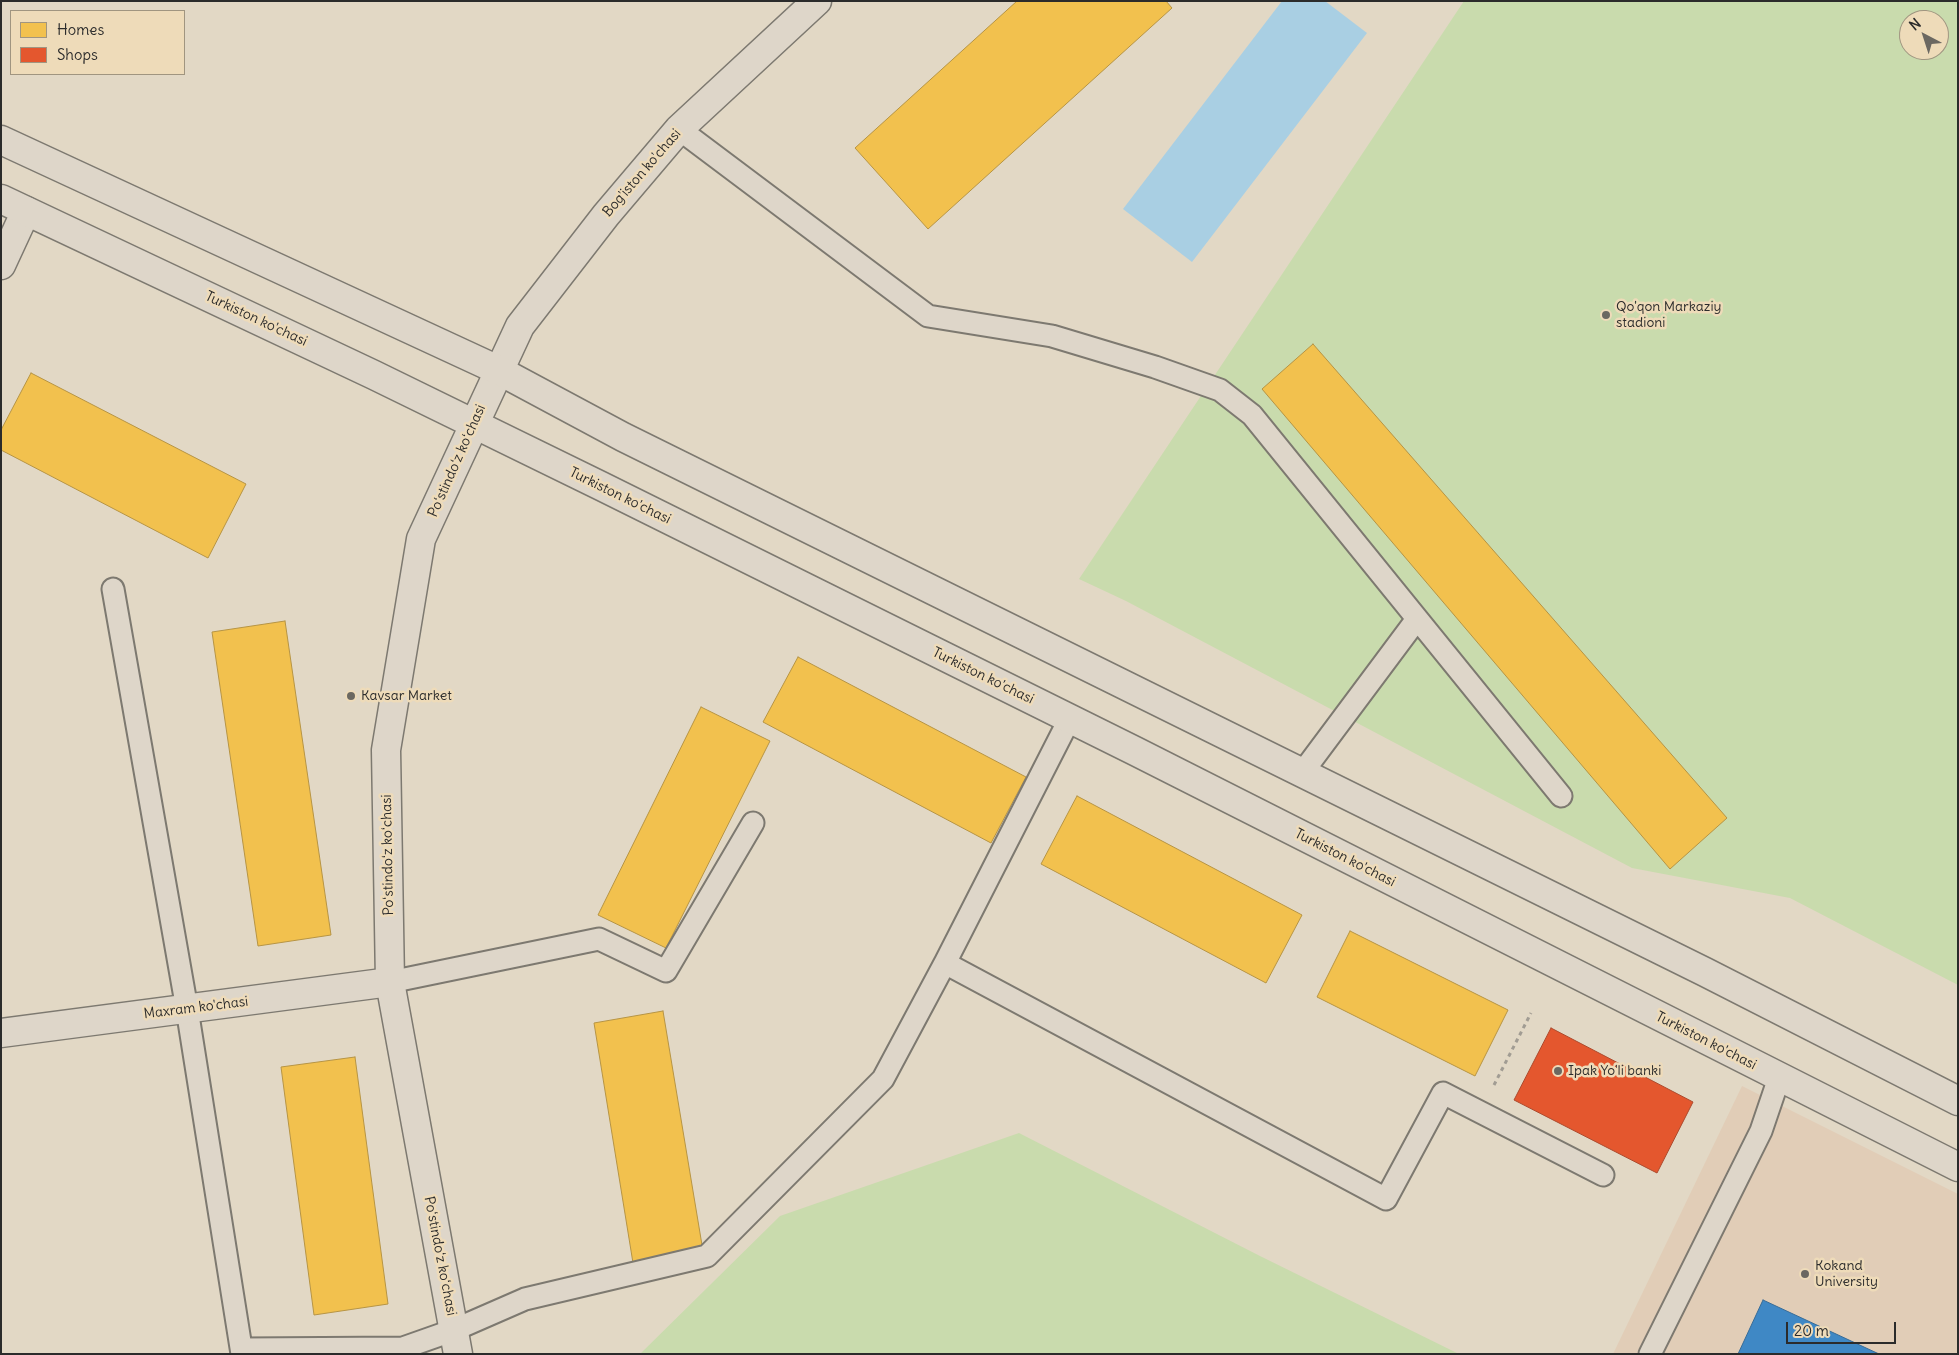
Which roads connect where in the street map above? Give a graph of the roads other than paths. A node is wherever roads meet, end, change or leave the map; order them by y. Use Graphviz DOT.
graph roads {
  1 [pos="817,1"];
  2 [pos="680,129"];
  3 [pos="1,140"];
  4 [pos="1,199"];
  5 [pos="26,211"];
  6 [pos="1,266"];
  7 [pos="498,370"];
  8 [pos="474,423"];
  9 [pos="113,589"];
  10 [pos="1418,619"];
  11 [pos="1070,718"];
  12 [pos="1302,773"];
  13 [pos="1561,796"];
  14 [pos="753,823"];
  15 [pos="945,962"];
  16 [pos="390,982"];
  17 [pos="187,1009"];
  18 [pos="1,1033"];
  19 [pos="1779,1078"];
  20 [pos="1958,1101"];
  21 [pos="1958,1167"];
  22 [pos="1604,1176"];
  23 [pos="456,1342"];
  24 [pos="242,1351"];
  25 [pos="1650,1354"];
  1 -- 2 [label="main road, Bog'iston ko'chasi"];
  2 -- 7 [label="main road, Bog'iston ko'chasi"];
  2 -- 10 [label="lane"];
  3 -- 7 [label="main road"];
  4 -- 5 [label="main road, Turkiston ko'chasi"];
  5 -- 6 [label="main road"];
  5 -- 8 [label="main road, Turkiston ko'chasi"];
  7 -- 8 [label="main road, Poʻstindoʻz koʻchasi"];
  7 -- 12 [label="main road"];
  8 -- 11 [label="main road, Turkiston ko'chasi"];
  8 -- 16 [label="main road, Poʻstindoʻz koʻchasi"];
  9 -- 17 [label="lane"];
  10 -- 12 [label="lane"];
  10 -- 13 [label="lane"];
  11 -- 15 [label="lane"];
  11 -- 19 [label="main road, Turkiston ko'chasi"];
  12 -- 20 [label="main road"];
  14 -- 16 [label="lane"];
  15 -- 22 [label="lane"];
  15 -- 23 [label="lane"];
  16 -- 17 [label="main road, Maxram ko'chasi"];
  16 -- 23 [label="main road, Poʻstindoʻz koʻchasi"];
  17 -- 18 [label="main road, Maxram ko'chasi"];
  17 -- 24 [label="lane"];
  19 -- 21 [label="main road, Turkiston ko'chasi"];
  19 -- 25 [label="lane"];
  23 -- 24 [label="lane"];
}
